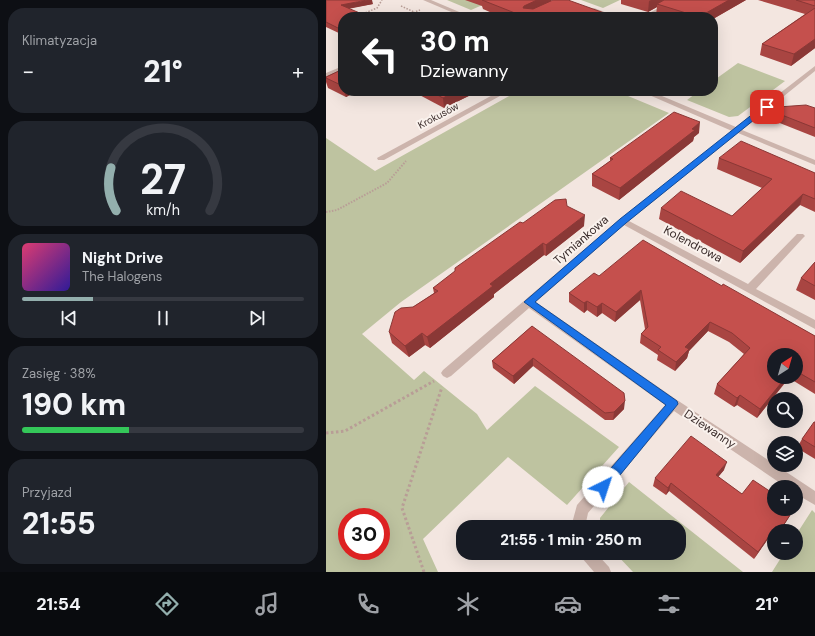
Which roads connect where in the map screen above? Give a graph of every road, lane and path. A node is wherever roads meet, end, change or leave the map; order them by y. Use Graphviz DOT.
graph roads {
  1 [pos="382,0"];
  2 [pos="426,0"];
  3 [pos="677,0"];
  4 [pos="401,6"];
  5 [pos="586,7"];
  6 [pos="411,8"];
  7 [pos="408,9"];
  8 [pos="366,12"];
  9 [pos="415,12"];
  10 [pos="454,12"];
  11 [pos="600,12"];
  12 [pos="654,12"];
  13 [pos="815,68"];
  14 [pos="338,70"];
  15 [pos="326,75"];
  16 [pos="496,96"];
  17 [pos="656,96"];
  18 [pos="737,130"];
  19 [pos="424,134"];
  20 [pos="381,158"];
  21 [pos="815,163"];
  22 [pos="326,212"];
  23 [pos="623,221"];
  24 [pos="800,236"];
  25 [pos="750,289"];
  26 [pos="529,302"];
  27 [pos="815,325"];
  28 [pos="447,373"];
  29 [pos="673,404"];
  30 [pos="326,433"];
  31 [pos="815,500"];
  32 [pos="580,520"];
  33 [pos="593,560"];
  34 [pos="424,572"];
  35 [pos="604,572"];
  1 -- 8 [label="path"];
  2 -- 10 [label="street"];
  3 -- 12 [label="street"];
  4 -- 7 [label="path"];
  5 -- 11 [label="street"];
  6 -- 7 [label="path"];
  7 -- 9 [label="path"];
  13 -- 18 [label="street, Tymiankowa"];
  14 -- 15 [label="street"];
  16 -- 19 [label="street, Krokusów"];
  17 -- 18 [label="street"];
  18 -- 21 [label="street"];
  18 -- 23 [label="street, Tymiankowa"];
  19 -- 20 [label="street, Krokusów"];
  19 -- 22 [label="path"];
  23 -- 25 [label="street, Kolendrowa"];
  23 -- 26 [label="street, Tymiankowa"];
  24 -- 25 [label="street"];
  25 -- 27 [label="street, Kolendrowa"];
  26 -- 28 [label="street, Tymiankowa"];
  26 -- 29 [label="street, Dziewanny"];
  28 -- 30 [label="path"];
  28 -- 34 [label="path"];
  29 -- 31 [label="street, Dziewanny"];
  29 -- 32 [label="street"];
  33 -- 35 [label="street"];
}
